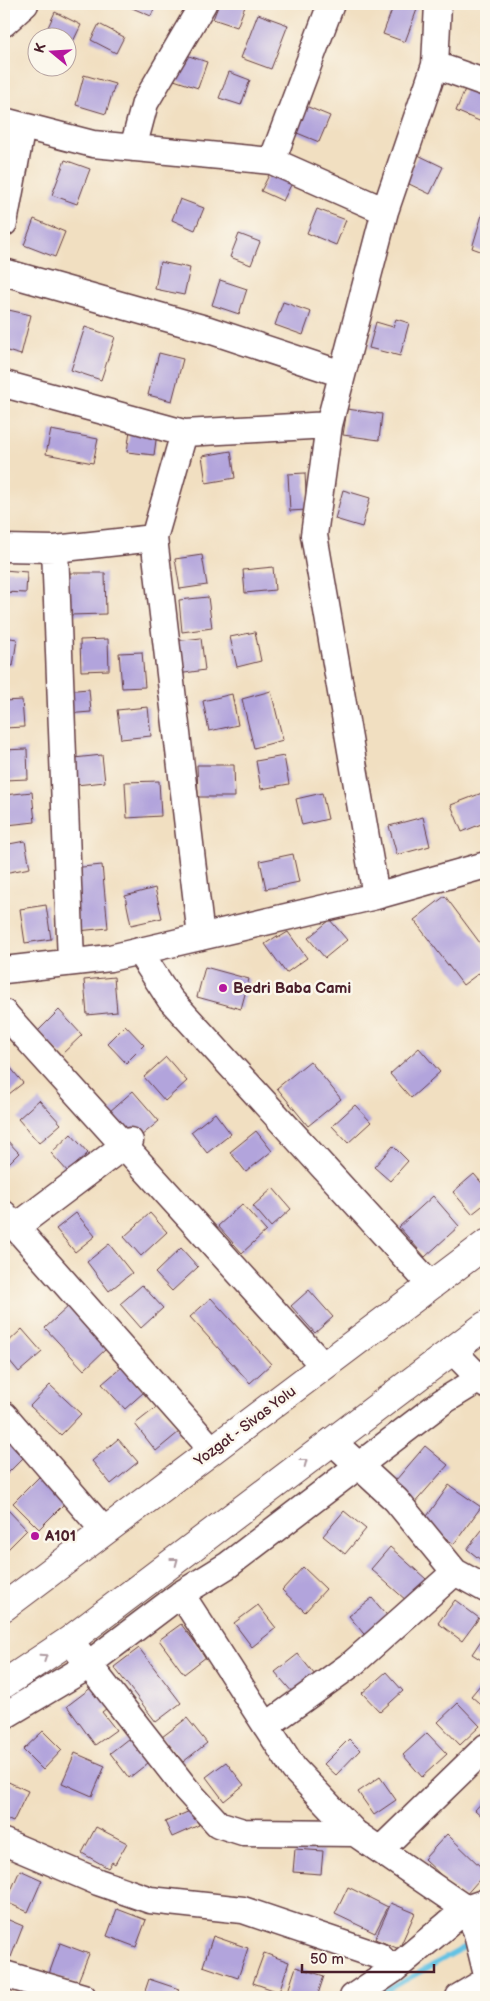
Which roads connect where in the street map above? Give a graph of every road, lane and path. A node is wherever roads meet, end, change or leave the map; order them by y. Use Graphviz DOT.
graph roads {
  1 [pos="25,4"];
  2 [pos="203,4"];
  3 [pos="331,4"];
  4 [pos="438,4"];
  5 [pos="4,23"];
  6 [pos="435,65"];
  7 [pos="486,82"];
  8 [pos="13,124"];
  9 [pos="133,148"];
  10 [pos="272,162"];
  11 [pos="385,211"];
  12 [pos="4,223"];
  13 [pos="4,272"];
  14 [pos="342,374"];
  15 [pos="4,384"];
  16 [pos="329,425"];
  17 [pos="184,433"];
  18 [pos="154,538"];
  19 [pos="4,548"];
  20 [pos="55,549"];
  21 [pos="486,865"];
  22 [pos="376,896"];
  23 [pos="201,937"];
  24 [pos="139,951"];
  25 [pos="71,962"];
  26 [pos="4,970"];
  27 [pos="4,1013"];
  28 [pos="127,1143"];
  29 [pos="10,1220"];
  30 [pos="486,1237"];
  31 [pos="486,1244"];
  32 [pos="427,1280"];
  33 [pos="486,1325"];
  34 [pos="452,1351"];
  35 [pos="319,1361"];
  36 [pos="484,1380"];
  37 [pos="4,1415"];
  38 [pos="332,1441"];
  39 [pos="207,1444"];
  40 [pos="358,1466"];
  41 [pos="101,1527"];
  42 [pos="455,1572"];
  43 [pos="486,1590"];
  44 [pos="181,1594"];
  45 [pos="4,1603"];
  46 [pos="4,1608"];
  47 [pos="70,1640"];
  48 [pos="88,1664"];
  49 [pos="4,1684"];
  50 [pos="4,1716"];
  51 [pos="266,1726"];
  52 [pos="486,1747"];
  53 [pos="355,1833"];
  54 [pos="4,1842"];
  55 [pos="380,1850"];
  56 [pos="476,1914"];
  57 [pos="393,1970"];
  58 [pos="486,1973"];
  59 [pos="4,1974"];
  60 [pos="83,1997"];
  61 [pos="353,1997"];
  62 [pos="459,1997"];
  1 -- 5 [label="street"];
  2 -- 9 [label="street"];
  3 -- 10 [label="street"];
  4 -- 6 [label="street"];
  6 -- 7 [label="street"];
  6 -- 11 [label="street"];
  8 -- 9 [label="street"];
  8 -- 12 [label="street"];
  9 -- 10 [label="street"];
  10 -- 11 [label="street"];
  11 -- 14 [label="street"];
  13 -- 14 [label="street"];
  14 -- 16 [label="street"];
  15 -- 17 [label="street"];
  16 -- 17 [label="street"];
  16 -- 22 [label="street"];
  17 -- 18 [label="street"];
  18 -- 20 [label="street"];
  18 -- 23 [label="street"];
  19 -- 20 [label="street"];
  20 -- 25 [label="street"];
  21 -- 22 [label="street"];
  22 -- 23 [label="street"];
  23 -- 24 [label="street"];
  24 -- 25 [label="street"];
  24 -- 32 [label="street"];
  25 -- 26 [label="street"];
  27 -- 28 [label="street"];
  28 -- 29 [label="street"];
  28 -- 35 [label="street"];
  29 -- 39 [label="street"];
  30 -- 32 [label="street"];
  31 -- 46 [label="highway, Yozgat - Sivas Yolu"];
  32 -- 35 [label="street"];
  33 -- 34 [label="highway"];
  34 -- 36 [label="street"];
  34 -- 38 [label="highway"];
  35 -- 39 [label="street"];
  36 -- 40 [label="street"];
  37 -- 41 [label="street"];
  38 -- 40 [label="street"];
  47 -- 38 [label="highway, one-way"];
  39 -- 41 [label="street"];
  40 -- 42 [label="street"];
  40 -- 44 [label="street"];
  41 -- 45 [label="street"];
  42 -- 43 [label="street"];
  42 -- 51 [label="street"];
  44 -- 48 [label="street"];
  44 -- 51 [label="street"];
  47 -- 48 [label="street"];
  49 -- 47 [label="highway, one-way"];
  48 -- 50 [label="street"];
  48 -- 53 [label="street"];
  51 -- 53 [label="street"];
  52 -- 55 [label="street"];
  53 -- 55 [label="street"];
  54 -- 57 [label="street"];
  55 -- 56 [label="street"];
  56 -- 57 [label="street"];
  56 -- 58 [label="street"];
  57 -- 61 [label="street"];
  58 -- 62 [label="street"];
  59 -- 60 [label="street"];
}
